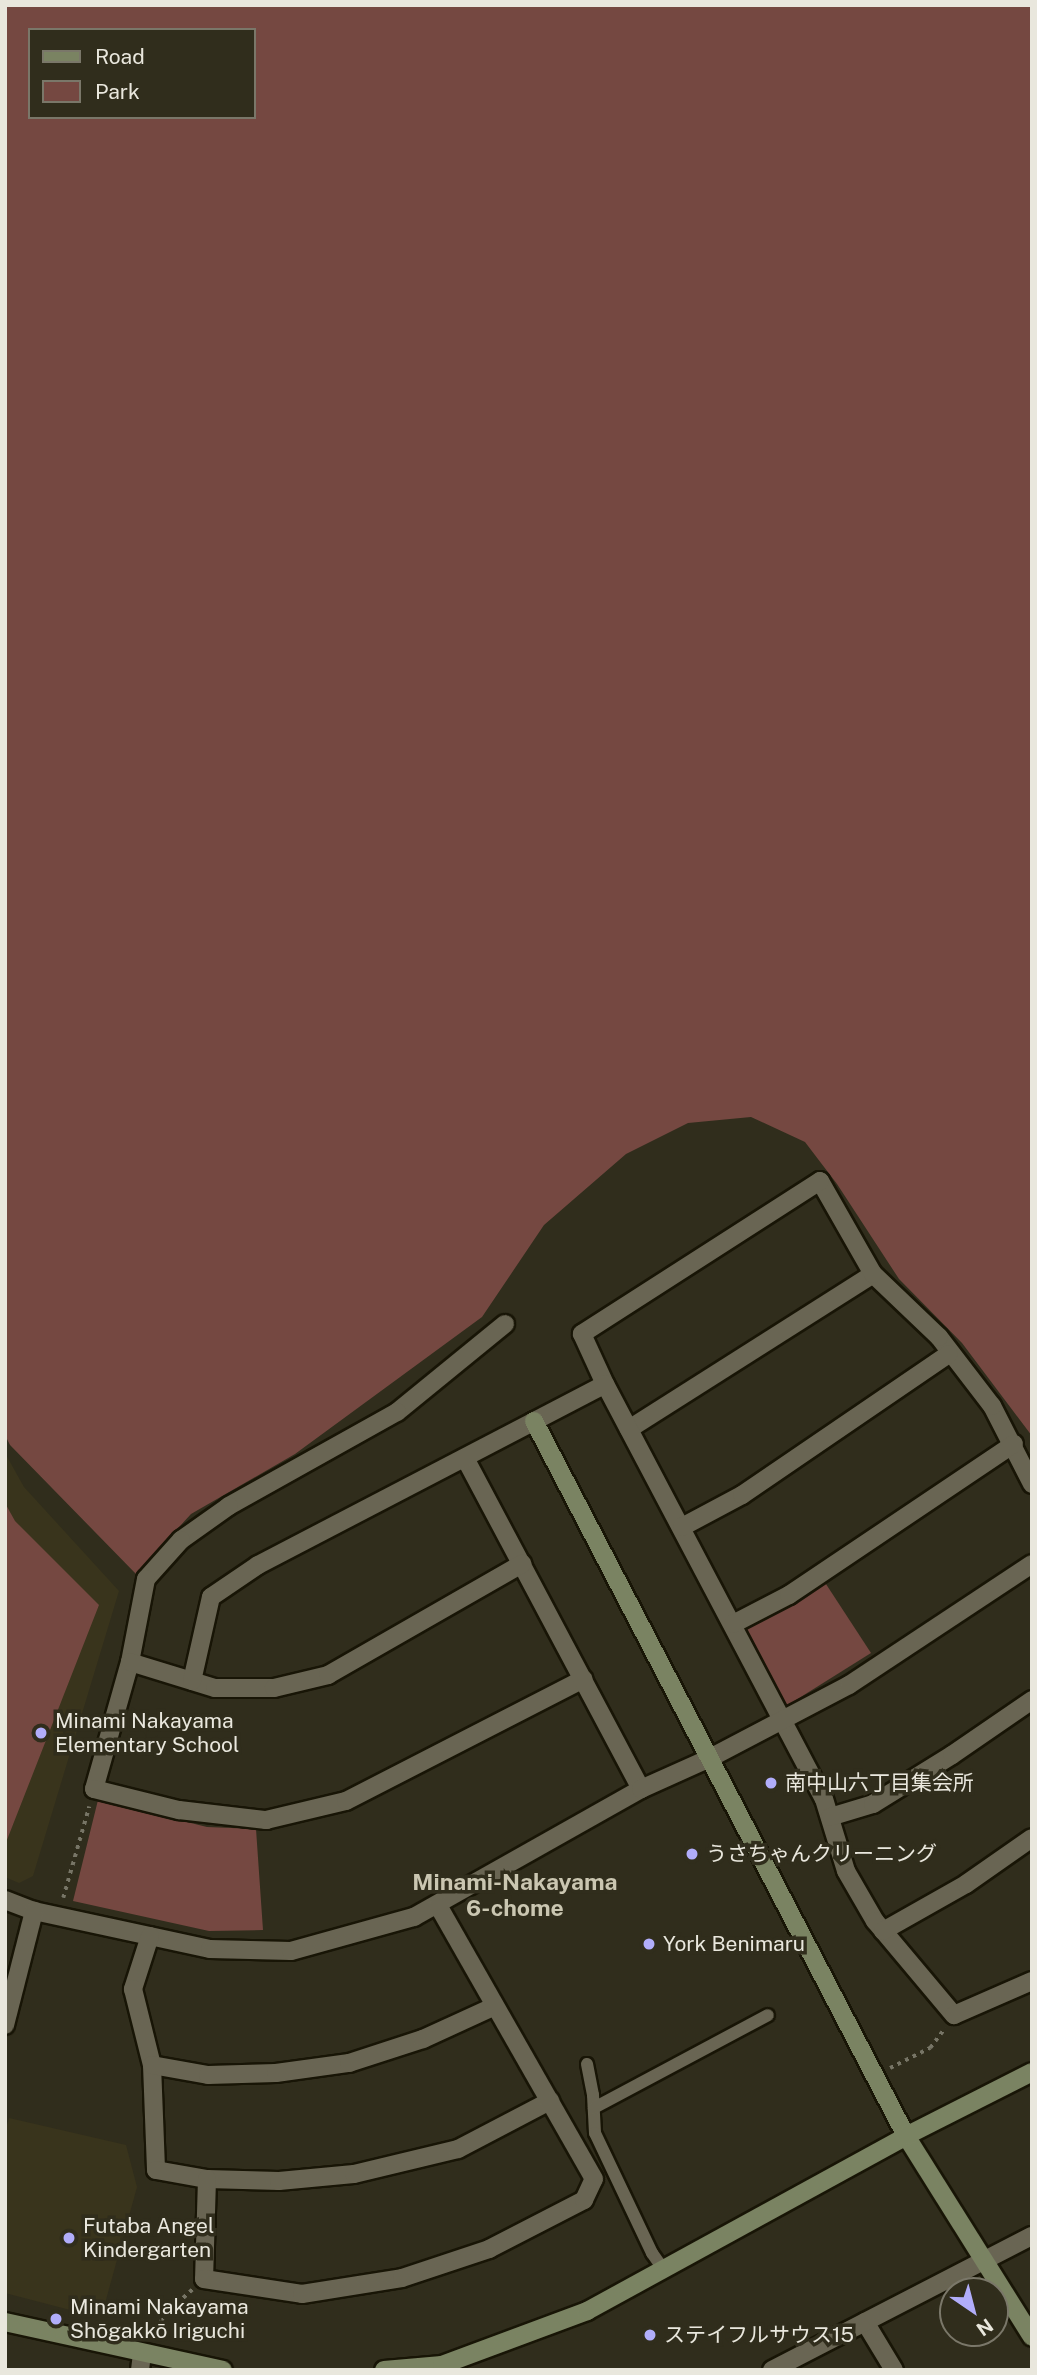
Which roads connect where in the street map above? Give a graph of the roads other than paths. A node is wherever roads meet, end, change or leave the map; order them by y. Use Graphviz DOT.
graph roads {
  1 [pos="873,1274"];
  2 [pos="505,1324"];
  3 [pos="949,1353"];
  4 [pos="605,1384"];
  5 [pos="534,1422"];
  6 [pos="629,1429"];
  7 [pos="1014,1444"];
  8 [pos="465,1458"];
  9 [pos="1032,1484"];
  10 [pos="682,1527"];
  11 [pos="522,1563"];
  12 [pos="1032,1564"];
  13 [pos="733,1624"];
  14 [pos="130,1662"];
  15 [pos="583,1679"];
  16 [pos="192,1681"];
  17 [pos="1032,1700"];
  18 [pos="783,1720"];
  19 [pos="710,1758"];
  20 [pos="641,1789"];
  21 [pos="830,1817"];
  22 [pos="1032,1838"];
  23 [pos="5,1900"];
  24 [pos="438,1905"];
  25 [pos="34,1912"];
  26 [pos="883,1931"];
  27 [pos="150,1936"];
  28 [pos="1032,1981"];
  29 [pos="495,2006"];
  30 [pos="768,2015"];
  31 [pos="5,2025"];
  32 [pos="587,2064"];
  33 [pos="152,2066"];
  34 [pos="1032,2071"];
  35 [pos="550,2101"];
  36 [pos="594,2108"];
  37 [pos="905,2136"];
  38 [pos="207,2179"];
  39 [pos="1032,2236"];
  40 [pos="985,2261"];
  41 [pos="663,2269"];
  42 [pos="5,2322"];
  43 [pos="865,2322"];
  44 [pos="1032,2337"];
  45 [pos="145,2354"];
  46 [pos="223,2370"];
  47 [pos="384,2370"];
  48 [pos="772,2370"];
  49 [pos="894,2370"];
  1 -- 3 [label="street"];
  1 -- 4 [label="street"];
  1 -- 6 [label="street"];
  2 -- 14 [label="street"];
  3 -- 7 [label="street"];
  3 -- 10 [label="street"];
  4 -- 5 [label="street"];
  4 -- 6 [label="street"];
  5 -- 8 [label="street"];
  5 -- 19 [label="street"];
  6 -- 10 [label="street"];
  7 -- 9 [label="street"];
  7 -- 13 [label="street"];
  8 -- 11 [label="street"];
  8 -- 16 [label="street"];
  10 -- 13 [label="street"];
  11 -- 15 [label="street"];
  11 -- 16 [label="street"];
  12 -- 18 [label="street"];
  13 -- 18 [label="street"];
  14 -- 15 [label="street"];
  14 -- 16 [label="street"];
  15 -- 20 [label="street"];
  17 -- 21 [label="street"];
  18 -- 19 [label="street"];
  18 -- 21 [label="street"];
  19 -- 20 [label="street"];
  19 -- 37 [label="street"];
  20 -- 24 [label="street"];
  21 -- 26 [label="street"];
  22 -- 26 [label="street"];
  23 -- 25 [label="street"];
  24 -- 27 [label="street"];
  24 -- 29 [label="street"];
  25 -- 27 [label="street"];
  25 -- 31 [label="street"];
  26 -- 28 [label="street"];
  27 -- 33 [label="street"];
  29 -- 33 [label="street"];
  29 -- 35 [label="street"];
  30 -- 36 [label="lane"];
  32 -- 36 [label="lane"];
  33 -- 38 [label="street"];
  34 -- 37 [label="street"];
  35 -- 38 [label="street"];
  35 -- 38 [label="street"];
  36 -- 41 [label="lane"];
  37 -- 40 [label="street"];
  37 -- 41 [label="street"];
  39 -- 40 [label="street"];
  40 -- 43 [label="street"];
  40 -- 44 [label="street"];
  41 -- 47 [label="street"];
  42 -- 45 [label="street"];
  43 -- 48 [label="street"];
  43 -- 49 [label="street"];
  45 -- 46 [label="street"];
}
